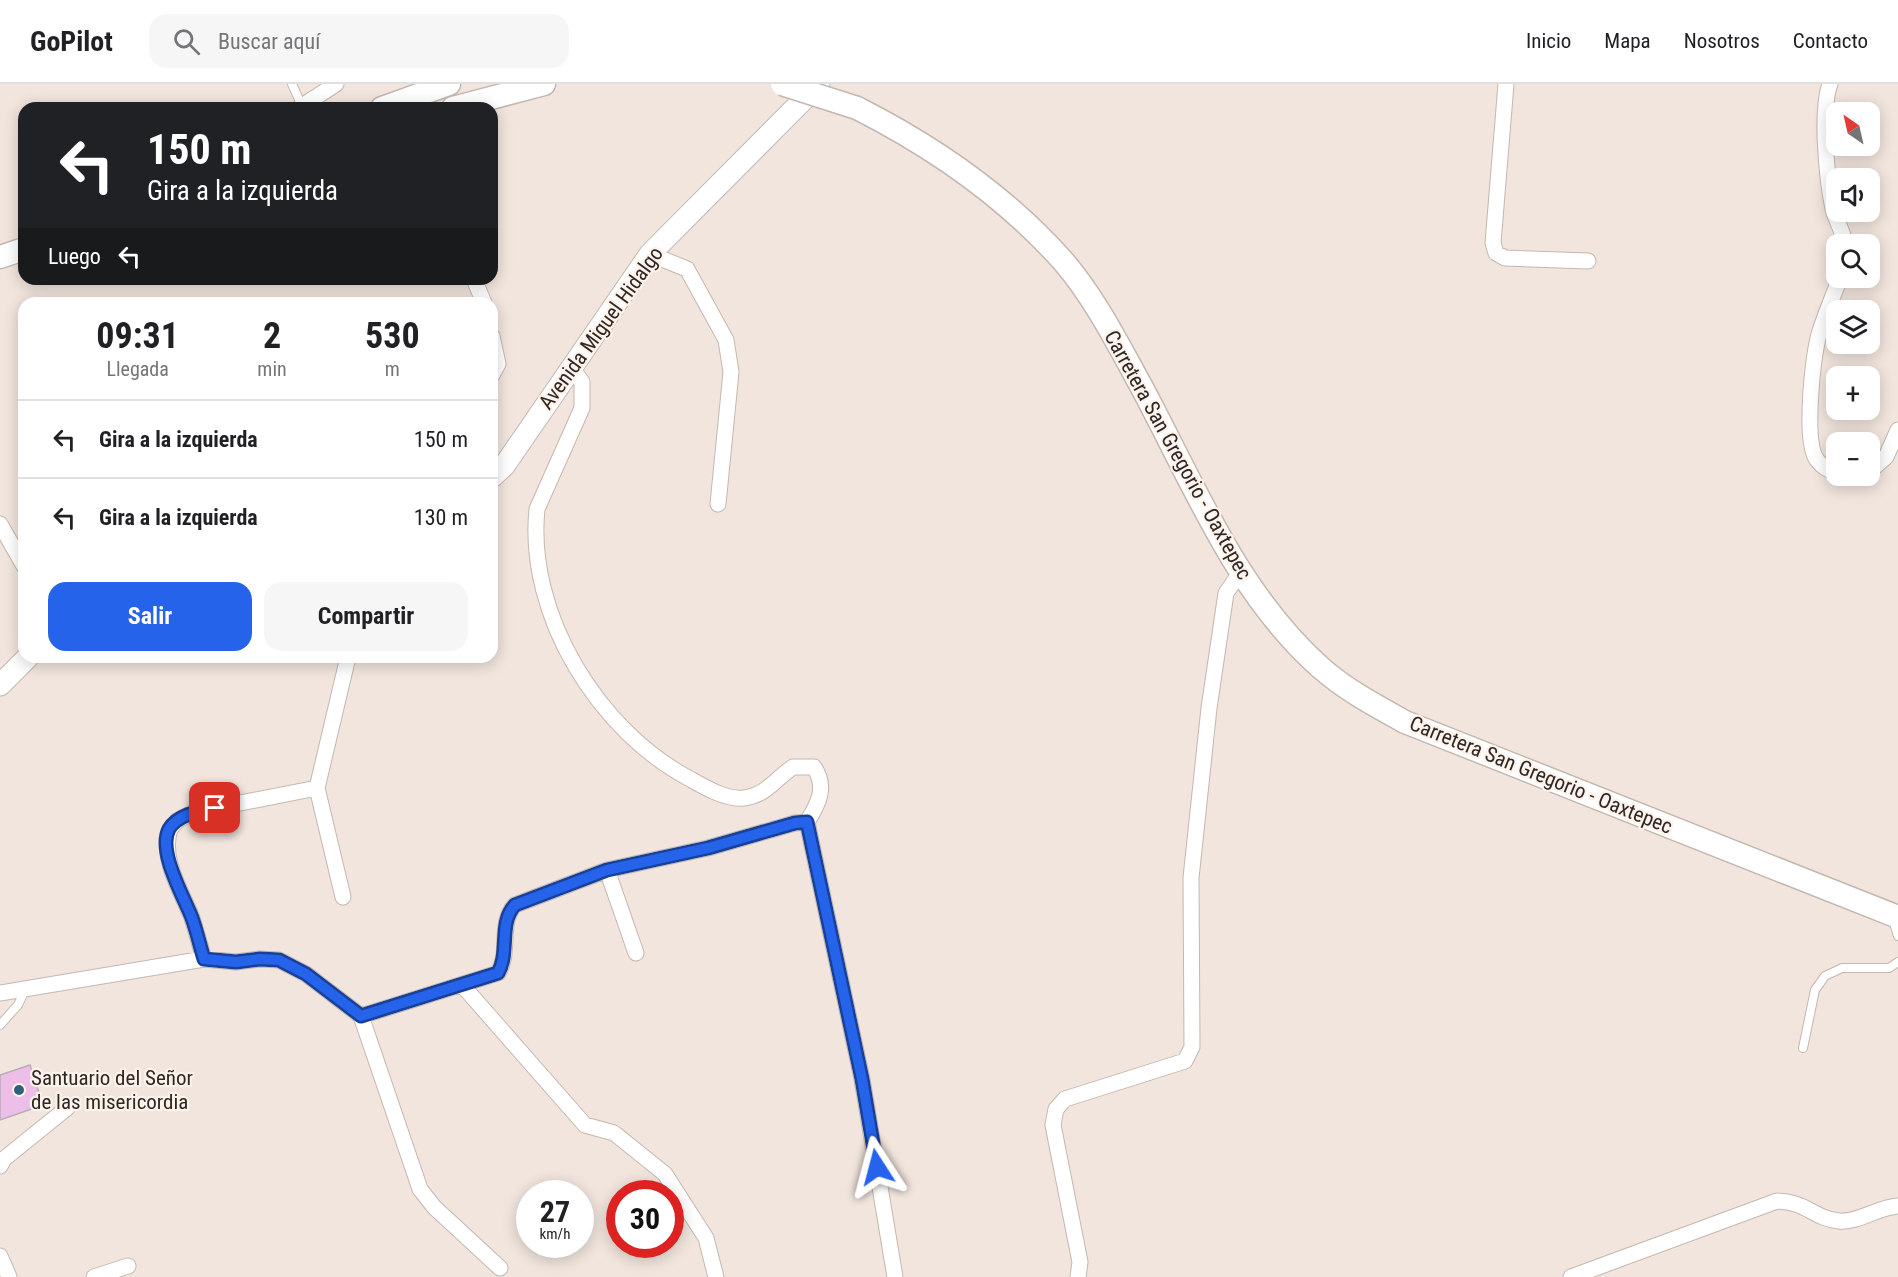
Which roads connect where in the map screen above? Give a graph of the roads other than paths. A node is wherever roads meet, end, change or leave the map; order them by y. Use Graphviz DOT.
graph roads {
  1 [pos="292,84"];
  2 [pos="336,84"];
  3 [pos="449,84"];
  4 [pos="544,84"];
  5 [pos="782,84"];
  6 [pos="819,84"];
  7 [pos="1506,84"];
  8 [pos="1830,84"];
  9 [pos="298,102"];
  10 [pos="308,102"];
  11 [pos="399,102"];
  12 [pos="476,102"];
  13 [pos="1842,234"];
  14 [pos="18,251"];
  15 [pos="651,254"];
  16 [pos="0,257"];
  17 [pos="1588,261"];
  18 [pos="1836,288"];
  19 [pos="571,367"];
  20 [pos="1898,430"];
  21 [pos="1880,463"];
  22 [pos="1826,468"];
  23 [pos="498,472"];
  24 [pos="718,504"];
  25 [pos="0,524"];
  26 [pos="18,556"];
  27 [pos="1240,573"];
  28 [pos="22,663"];
  29 [pos="347,663"];
  30 [pos="0,685"];
  31 [pos="317,788"];
  32 [pos="807,822"];
  33 [pos="607,870"];
  34 [pos="343,897"];
  35 [pos="1895,915"];
  36 [pos="1898,936"];
  37 [pos="636,953"];
  38 [pos="204,959"];
  39 [pos="1898,962"];
  40 [pos="463,986"];
  41 [pos="26,989"];
  42 [pos="0,993"];
  43 [pos="361,1016"];
  44 [pos="0,1025"];
  45 [pos="1803,1048"];
  46 [pos="67,1108"];
  47 [pos="0,1166"];
  48 [pos="1898,1206"];
  49 [pos="0,1256"];
  50 [pos="128,1266"];
  51 [pos="500,1268"];
  52 [pos="9,1277"];
  53 [pos="94,1277"];
  54 [pos="716,1277"];
  55 [pos="895,1277"];
  56 [pos="1078,1277"];
  57 [pos="1571,1277"];
  1 -- 9 [label="lane"];
  2 -- 10 [label="street"];
  3 -- 11 [label="main road"];
  4 -- 12 [label="main road"];
  5 -- 27 [label="main road, Carretera San Gregorio - Oaxtepec, bridge"];
  6 -- 15 [label="main road, Avenida Miguel Hidalgo"];
  7 -- 17 [label="street"];
  8 -- 13 [label="street"];
  14 -- 16 [label="main road"];
  15 -- 19 [label="main road, Avenida Miguel Hidalgo"];
  15 -- 24 [label="street"];
  18 -- 22 [label="street"];
  19 -- 23 [label="main road, Avenida Miguel Hidalgo"];
  19 -- 32 [label="street"];
  20 -- 21 [label="street"];
  25 -- 26 [label="street"];
  27 -- 35 [label="main road, Carretera San Gregorio - Oaxtepec"];
  27 -- 56 [label="street"];
  28 -- 30 [label="main road"];
  29 -- 31 [label="street"];
  31 -- 34 [label="street"];
  31 -- 38 [label="street"];
  32 -- 33 [label="street"];
  32 -- 55 [label="street"];
  33 -- 37 [label="street"];
  33 -- 40 [label="street"];
  35 -- 36 [label="lane"];
  38 -- 41 [label="street"];
  38 -- 43 [label="street"];
  39 -- 45 [label="lane"];
  40 -- 43 [label="street"];
  40 -- 54 [label="street"];
  41 -- 42 [label="street"];
  41 -- 44 [label="lane"];
  43 -- 51 [label="street"];
  46 -- 47 [label="street"];
  48 -- 57 [label="street"];
  49 -- 52 [label="street"];
  50 -- 53 [label="street"];
}
